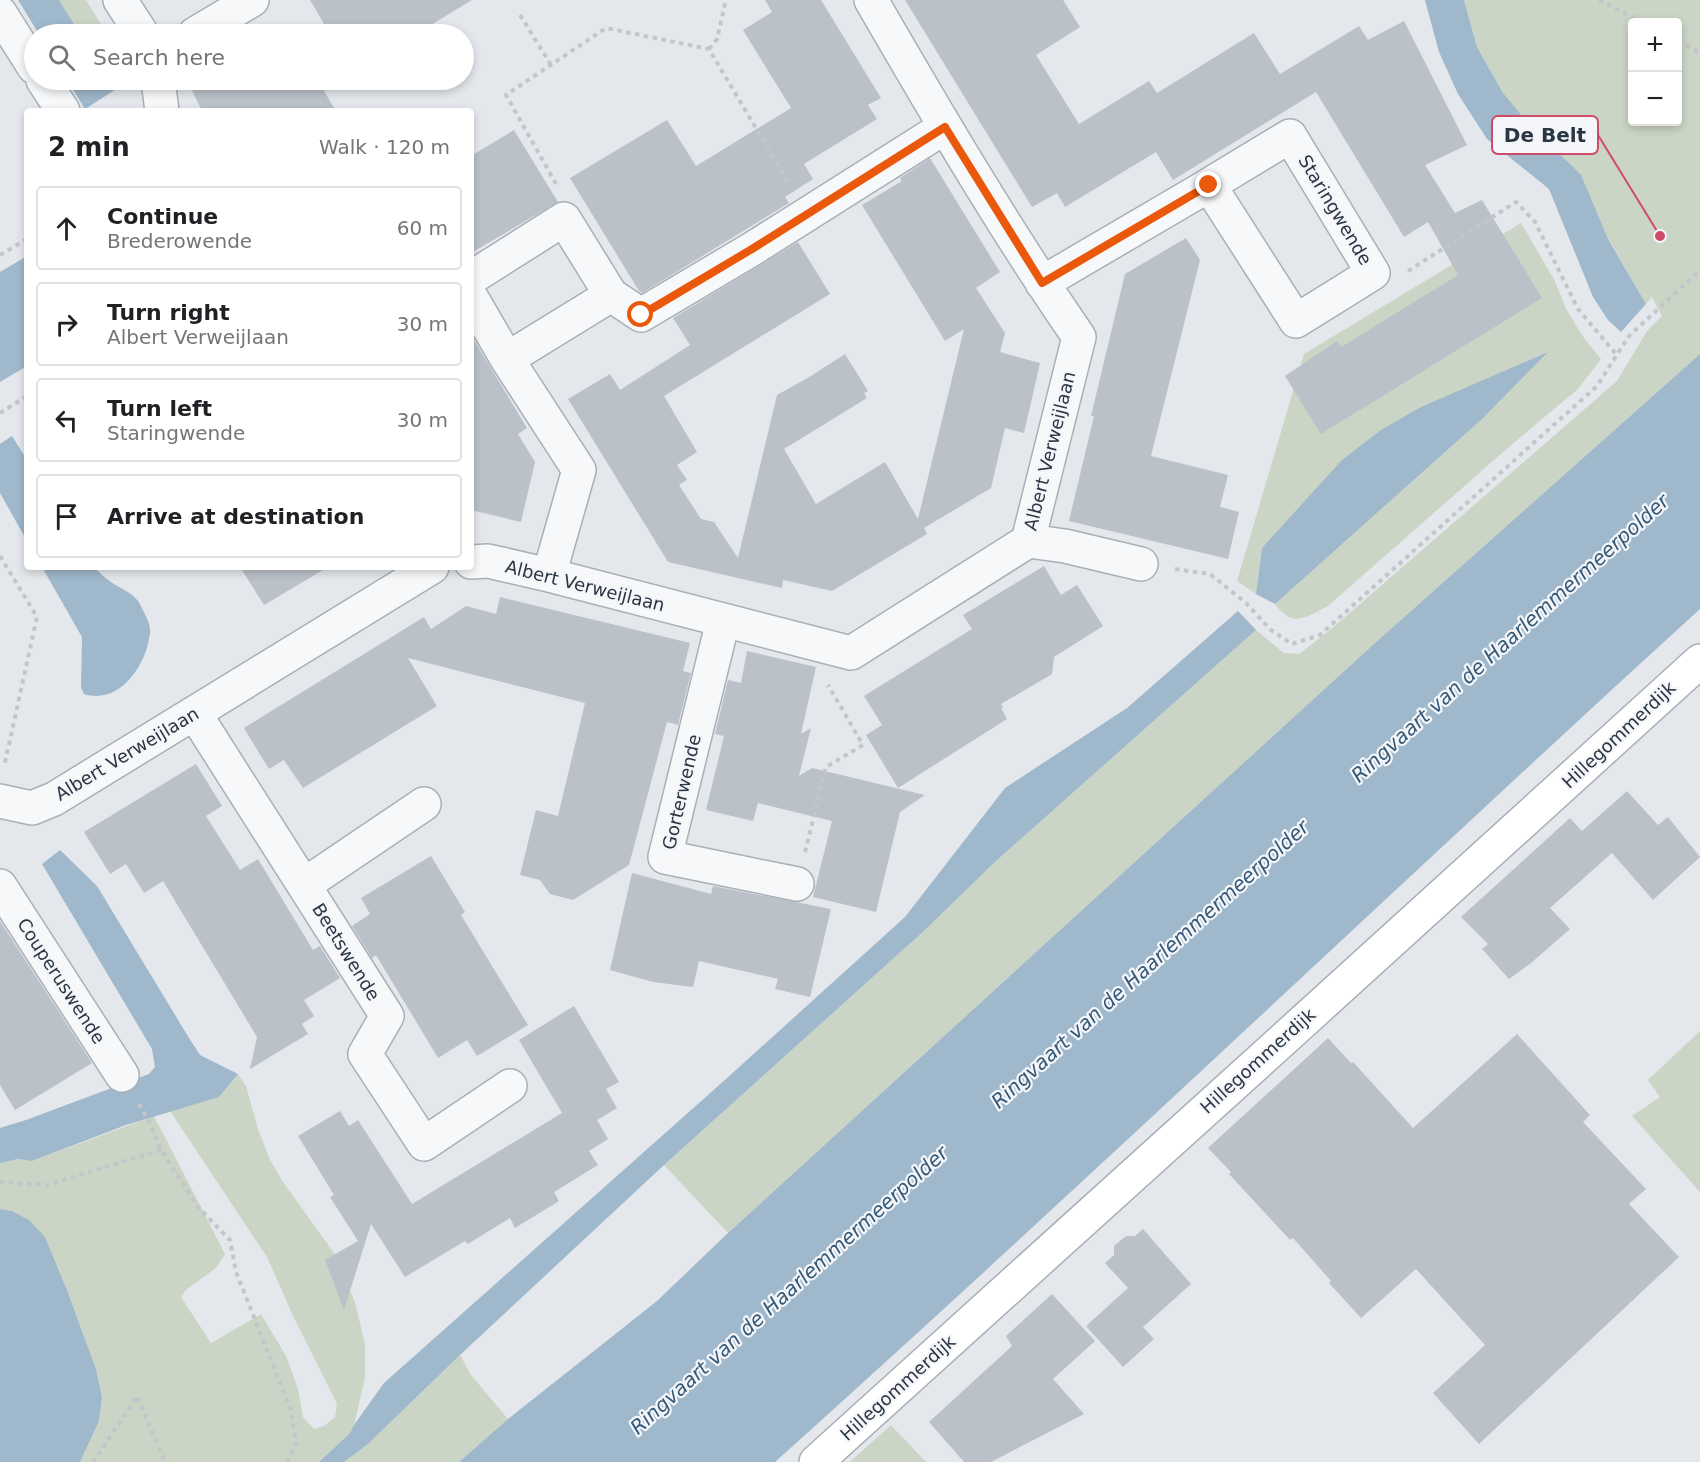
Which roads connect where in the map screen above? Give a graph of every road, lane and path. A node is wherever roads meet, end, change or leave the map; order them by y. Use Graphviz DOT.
graph roads {
  1 [pos="120,0"];
  2 [pos="252,0"];
  3 [pos="726,0"];
  4 [pos="871,0"];
  5 [pos="1599,0"];
  6 [pos="0,13"];
  7 [pos="520,15"];
  8 [pos="1634,18"];
  9 [pos="136,24"];
  10 [pos="212,24"];
  11 [pos="1682,44"];
  12 [pos="709,49"];
  13 [pos="24,51"];
  14 [pos="1700,53"];
  15 [pos="551,65"];
  16 [pos="49,90"];
  17 [pos="159,90"];
  18 [pos="61,108"];
  19 [pos="162,108"];
  20 [pos="945,127"];
  21 [pos="1209,185"];
  22 [pos="807,214"];
  23 [pos="564,219"];
  24 [pos="24,241"];
  25 [pos="0,255"];
  26 [pos="1700,270"];
  27 [pos="1373,273"];
  28 [pos="474,276"];
  29 [pos="1042,283"];
  30 [pos="611,296"];
  31 [pos="474,302"];
  32 [pos="1616,354"];
  33 [pos="507,359"];
  34 [pos="24,398"];
  35 [pos="0,413"];
  36 [pos="1028,541"];
  37 [pos="0,556"];
  38 [pos="474,562"];
  39 [pos="1141,564"];
  40 [pos="427,570"];
  41 [pos="549,575"];
  42 [pos="723,621"];
  43 [pos="837,649"];
  44 [pos="1700,661"];
  45 [pos="195,714"];
  46 [pos="1,786"];
  47 [pos="423,804"];
  48 [pos="797,884"];
  49 [pos="304,885"];
  50 [pos="0,886"];
  51 [pos="122,1075"];
  52 [pos="510,1086"];
  53 [pos="151,1125"];
  54 [pos="161,1150"];
  55 [pos="0,1182"];
  56 [pos="93,1462"];
  57 [pos="165,1462"];
  58 [pos="287,1462"];
  59 [pos="816,1462"];
  1 -- 9 [label="street"];
  2 -- 10 [label="street"];
  3 -- 12 [label="path"];
  4 -- 20 [label="street, Albert Verweijlaan"];
  5 -- 8 [label="path"];
  6 -- 13 [label="street"];
  7 -- 15 [label="path"];
  11 -- 14 [label="path"];
  12 -- 15 [label="path"];
  12 -- 22 [label="path"];
  15 -- 23 [label="path"];
  16 -- 18 [label="street"];
  17 -- 19 [label="street"];
  20 -- 22 [label="street"];
  20 -- 29 [label="street, Albert Verweijlaan"];
  21 -- 27 [label="street, Staringwende"];
  21 -- 27 [label="street, Staringwende"];
  21 -- 29 [label="street, Staringwende"];
  22 -- 30 [label="street"];
  23 -- 28 [label="street"];
  23 -- 30 [label="street"];
  24 -- 25 [label="path"];
  26 -- 32 [label="path"];
  27 -- 32 [label="path"];
  29 -- 36 [label="street, Albert Verweijlaan"];
  30 -- 33 [label="street"];
  31 -- 33 [label="street"];
  32 -- 39 [label="path"];
  33 -- 41 [label="street"];
  34 -- 35 [label="path"];
  36 -- 39 [label="street"];
  36 -- 43 [label="street, Albert Verweijlaan"];
  37 -- 46 [label="path"];
  38 -- 41 [label="street, Albert Verweijlaan"];
  40 -- 45 [label="street, Albert Verweijlaan"];
  41 -- 42 [label="street, Albert Verweijlaan"];
  42 -- 43 [label="street, Albert Verweijlaan"];
  42 -- 48 [label="street, Gorterwende"];
  43 -- 48 [label="path"];
  44 -- 59 [label="street, Hillegommerdijk"];
  45 -- 46 [label="street, Albert Verweijlaan"];
  45 -- 49 [label="street, Beetswende"];
  47 -- 49 [label="street, Beetswende"];
  49 -- 52 [label="street, Beetswende"];
  50 -- 51 [label="street, Couperuswende"];
  53 -- 54 [label="path"];
  54 -- 55 [label="path"];
  54 -- 58 [label="path"];
  56 -- 57 [label="path"];
}
